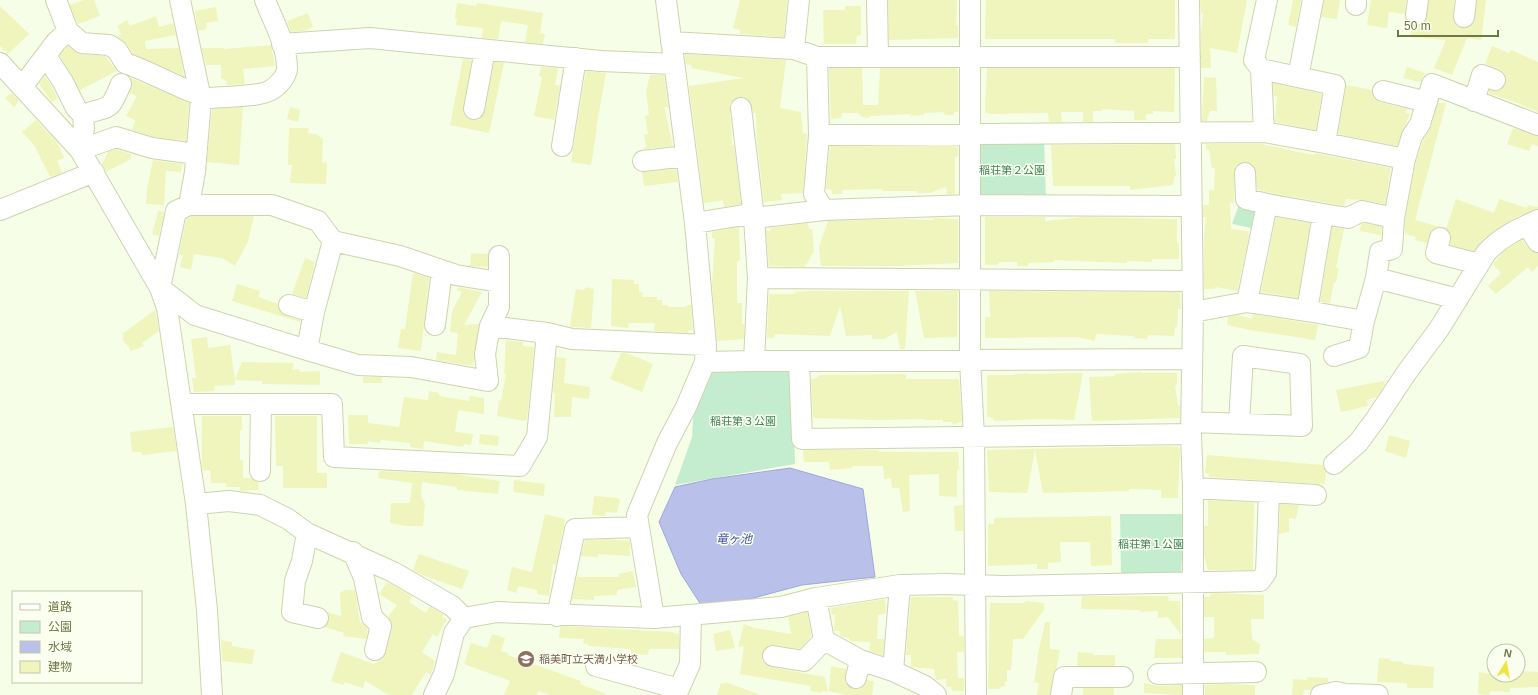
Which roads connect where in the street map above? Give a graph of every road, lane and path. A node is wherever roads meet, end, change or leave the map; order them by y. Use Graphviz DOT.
graph roads {
  1 [pos="56,0"];
  2 [pos="180,0"];
  3 [pos="265,0"];
  4 [pos="666,0"];
  5 [pos="799,0"];
  6 [pos="877,0"];
  7 [pos="970,0"];
  8 [pos="1189,0"];
  9 [pos="1267,0"];
  10 [pos="1311,8"];
  11 [pos="68,31"];
  12 [pos="671,42"];
  13 [pos="282,44"];
  14 [pos="794,49"];
  15 [pos="484,50"];
  16 [pos="46,56"];
  17 [pos="970,56"];
  18 [pos="817,57"];
  19 [pos="878,57"];
  20 [pos="1190,57"];
  21 [pos="576,58"];
  22 [pos="0,63"];
  23 [pos="674,64"];
  24 [pos="1261,69"];
  25 [pos="1298,77"];
  26 [pos="1495,80"];
  27 [pos="121,84"];
  28 [pos="22,87"];
  29 [pos="1383,91"];
  30 [pos="200,97"];
  31 [pos="1474,101"];
  32 [pos="1427,102"];
  33 [pos="474,109"];
  34 [pos="83,115"];
  35 [pos="747,118"];
  36 [pos="1538,125"];
  37 [pos="1191,132"];
  38 [pos="1264,132"];
  39 [pos="969,133"];
  40 [pos="819,135"];
  41 [pos="560,136"];
  42 [pos="1325,143"];
  43 [pos="80,150"];
  44 [pos="196,154"];
  45 [pos="686,156"];
  46 [pos="1405,159"];
  47 [pos="643,162"];
  48 [pos="94,172"];
  49 [pos="1245,173"];
  50 [pos="1268,204"];
  51 [pos="190,205"];
  52 [pos="971,205"];
  53 [pos="1191,206"];
  54 [pos="0,210"];
  55 [pos="824,210"];
  56 [pos="1323,214"];
  57 [pos="754,218"];
  58 [pos="1394,218"];
  59 [pos="1533,222"];
  60 [pos="695,223"];
  61 [pos="1440,238"];
  62 [pos="333,241"];
  63 [pos="1538,242"];
  64 [pos="499,256"];
  65 [pos="1479,264"];
  66 [pos="442,271"];
  67 [pos="758,278"];
  68 [pos="1376,278"];
  69 [pos="970,280"];
  70 [pos="1192,281"];
  71 [pos="499,282"];
  72 [pos="160,288"];
  73 [pos="1458,299"];
  74 [pos="1247,302"];
  75 [pos="289,305"];
  76 [pos="1307,311"];
  77 [pos="314,312"];
  78 [pos="1193,312"];
  79 [pos="1364,321"];
  80 [pos="435,325"];
  81 [pos="490,326"];
  82 [pos="547,333"];
  83 [pos="306,350"];
  84 [pos="706,354"];
  85 [pos="1334,356"];
  86 [pos="1192,359"];
  87 [pos="970,360"];
  88 [pos="754,361"];
  89 [pos="799,361"];
  90 [pos="182,404"];
  91 [pos="261,405"];
  92 [pos="1239,423"];
  93 [pos="1191,428"];
  94 [pos="974,437"];
  95 [pos="255,460"];
  96 [pos="1334,464"];
  97 [pos="1193,488"];
  98 [pos="1269,492"];
  99 [pos="1316,495"];
  100 [pos="196,504"];
  101 [pos="640,527"];
  102 [pos="307,533"];
  103 [pos="353,552"];
  104 [pos="1193,582"];
  105 [pos="900,585"];
  106 [pos="974,585"];
  107 [pos="816,598"];
  108 [pos="691,615"];
  109 [pos="557,616"];
  110 [pos="318,618"];
  111 [pos="464,618"];
  112 [pos="654,618"];
  113 [pos="824,640"];
  114 [pos="375,650"];
  115 [pos="773,656"];
  116 [pos="596,666"];
  117 [pos="893,671"];
  118 [pos="1256,672"];
  119 [pos="1193,673"];
  120 [pos="1158,674"];
  121 [pos="1123,676"];
  122 [pos="1063,679"];
  123 [pos="1345,694"];
  124 [pos="212,695"];
  125 [pos="434,695"];
  126 [pos="936,695"];
  127 [pos="976,695"];
  128 [pos="1193,695"];
  129 [pos="1321,695"];
  130 [pos="1378,695"];
  1 -- 11 [label="street"];
  2 -- 30 [label="street"];
  3 -- 13 [label="street"];
  4 -- 12 [label="street"];
  5 -- 14 [label="street"];
  6 -- 19 [label="street"];
  7 -- 17 [label="street"];
  8 -- 20 [label="street"];
  9 -- 24 [label="street"];
  10 -- 25 [label="street"];
  11 -- 16 [label="street"];
  11 -- 30 [label="street"];
  12 -- 14 [label="street"];
  12 -- 23 [label="street"];
  13 -- 15 [label="street"];
  13 -- 30 [label="street"];
  14 -- 18 [label="street"];
  15 -- 21 [label="street"];
  15 -- 33 [label="street"];
  16 -- 28 [label="street"];
  16 -- 34 [label="street"];
  17 -- 19 [label="street"];
  17 -- 20 [label="street"];
  17 -- 39 [label="street"];
  18 -- 19 [label="street"];
  18 -- 40 [label="street"];
  20 -- 37 [label="street"];
  21 -- 23 [label="street"];
  21 -- 41 [label="street"];
  22 -- 28 [label="street"];
  23 -- 45 [label="street"];
  24 -- 25 [label="street"];
  24 -- 38 [label="street"];
  25 -- 42 [label="street"];
  26 -- 31 [label="street"];
  27 -- 34 [label="street"];
  28 -- 43 [label="street"];
  29 -- 32 [label="street"];
  30 -- 44 [label="street"];
  31 -- 32 [label="street"];
  31 -- 36 [label="street"];
  32 -- 46 [label="street"];
  34 -- 43 [label="street"];
  35 -- 57 [label="street"];
  37 -- 38 [label="street"];
  37 -- 39 [label="street"];
  37 -- 53 [label="street"];
  38 -- 42 [label="street"];
  39 -- 40 [label="street"];
  39 -- 52 [label="street"];
  40 -- 55 [label="street"];
  42 -- 46 [label="street"];
  43 -- 44 [label="street"];
  43 -- 48 [label="street"];
  44 -- 51 [label="street"];
  45 -- 47 [label="street"];
  45 -- 60 [label="street"];
  46 -- 58 [label="street"];
  48 -- 54 [label="street"];
  48 -- 72 [label="street"];
  49 -- 50 [label="street"];
  50 -- 56 [label="street"];
  50 -- 74 [label="street"];
  51 -- 62 [label="street"];
  51 -- 72 [label="street"];
  52 -- 53 [label="street"];
  52 -- 55 [label="street"];
  52 -- 69 [label="street"];
  53 -- 70 [label="street"];
  55 -- 57 [label="street"];
  56 -- 58 [label="street"];
  56 -- 76 [label="street"];
  57 -- 60 [label="street"];
  57 -- 67 [label="street"];
  58 -- 68 [label="street"];
  59 -- 63 [label="street"];
  59 -- 65 [label="street"];
  60 -- 84 [label="street"];
  61 -- 65 [label="street"];
  62 -- 66 [label="street"];
  62 -- 77 [label="street"];
  64 -- 71 [label="street"];
  65 -- 73 [label="street"];
  66 -- 71 [label="street"];
  66 -- 80 [label="street"];
  67 -- 69 [label="street"];
  67 -- 88 [label="street"];
  68 -- 73 [label="street"];
  68 -- 79 [label="street"];
  69 -- 70 [label="street"];
  69 -- 87 [label="street"];
  70 -- 78 [label="street"];
  71 -- 81 [label="street"];
  72 -- 83 [label="street"];
  72 -- 90 [label="street"];
  73 -- 96 [label="street"];
  74 -- 76 [label="street"];
  74 -- 78 [label="street"];
  75 -- 77 [label="street"];
  76 -- 79 [label="street"];
  77 -- 83 [label="street"];
  78 -- 86 [label="street"];
  79 -- 85 [label="street"];
  81 -- 82 [label="street"];
  81 -- 83 [label="street"];
  82 -- 84 [label="street"];
  82 -- 91 [label="street"];
  84 -- 88 [label="street"];
  84 -- 101 [label="street"];
  86 -- 87 [label="street"];
  86 -- 93 [label="street"];
  87 -- 89 [label="street"];
  87 -- 94 [label="street"];
  88 -- 89 [label="street"];
  89 -- 94 [label="street"];
  90 -- 91 [label="street"];
  90 -- 100 [label="street"];
  91 -- 95 [label="street"];
  92 -- 93 [label="street"];
  93 -- 94 [label="street"];
  93 -- 97 [label="street"];
  94 -- 106 [label="street"];
  97 -- 98 [label="street"];
  97 -- 104 [label="street"];
  98 -- 99 [label="street"];
  98 -- 104 [label="street"];
  100 -- 102 [label="street"];
  100 -- 124 [label="street"];
  101 -- 109 [label="street"];
  101 -- 112 [label="street"];
  102 -- 103 [label="street"];
  102 -- 110 [label="street"];
  103 -- 111 [label="street"];
  103 -- 114 [label="street"];
  104 -- 106 [label="street"];
  104 -- 119 [label="street"];
  105 -- 106 [label="street"];
  105 -- 107 [label="street"];
  105 -- 117 [label="street"];
  106 -- 127 [label="street"];
  107 -- 108 [label="street"];
  107 -- 113 [label="street"];
  108 -- 112 [label="street"];
  108 -- 116 [label="street"];
  109 -- 111 [label="street"];
  109 -- 112 [label="street"];
  111 -- 125 [label="street"];
  113 -- 115 [label="street"];
  113 -- 117 [label="street"];
  117 -- 126 [label="street"];
  118 -- 119 [label="street"];
  119 -- 120 [label="street"];
  119 -- 128 [label="street"];
  121 -- 122 [label="street"];
  123 -- 129 [label="street"];
  123 -- 130 [label="street"];
}
